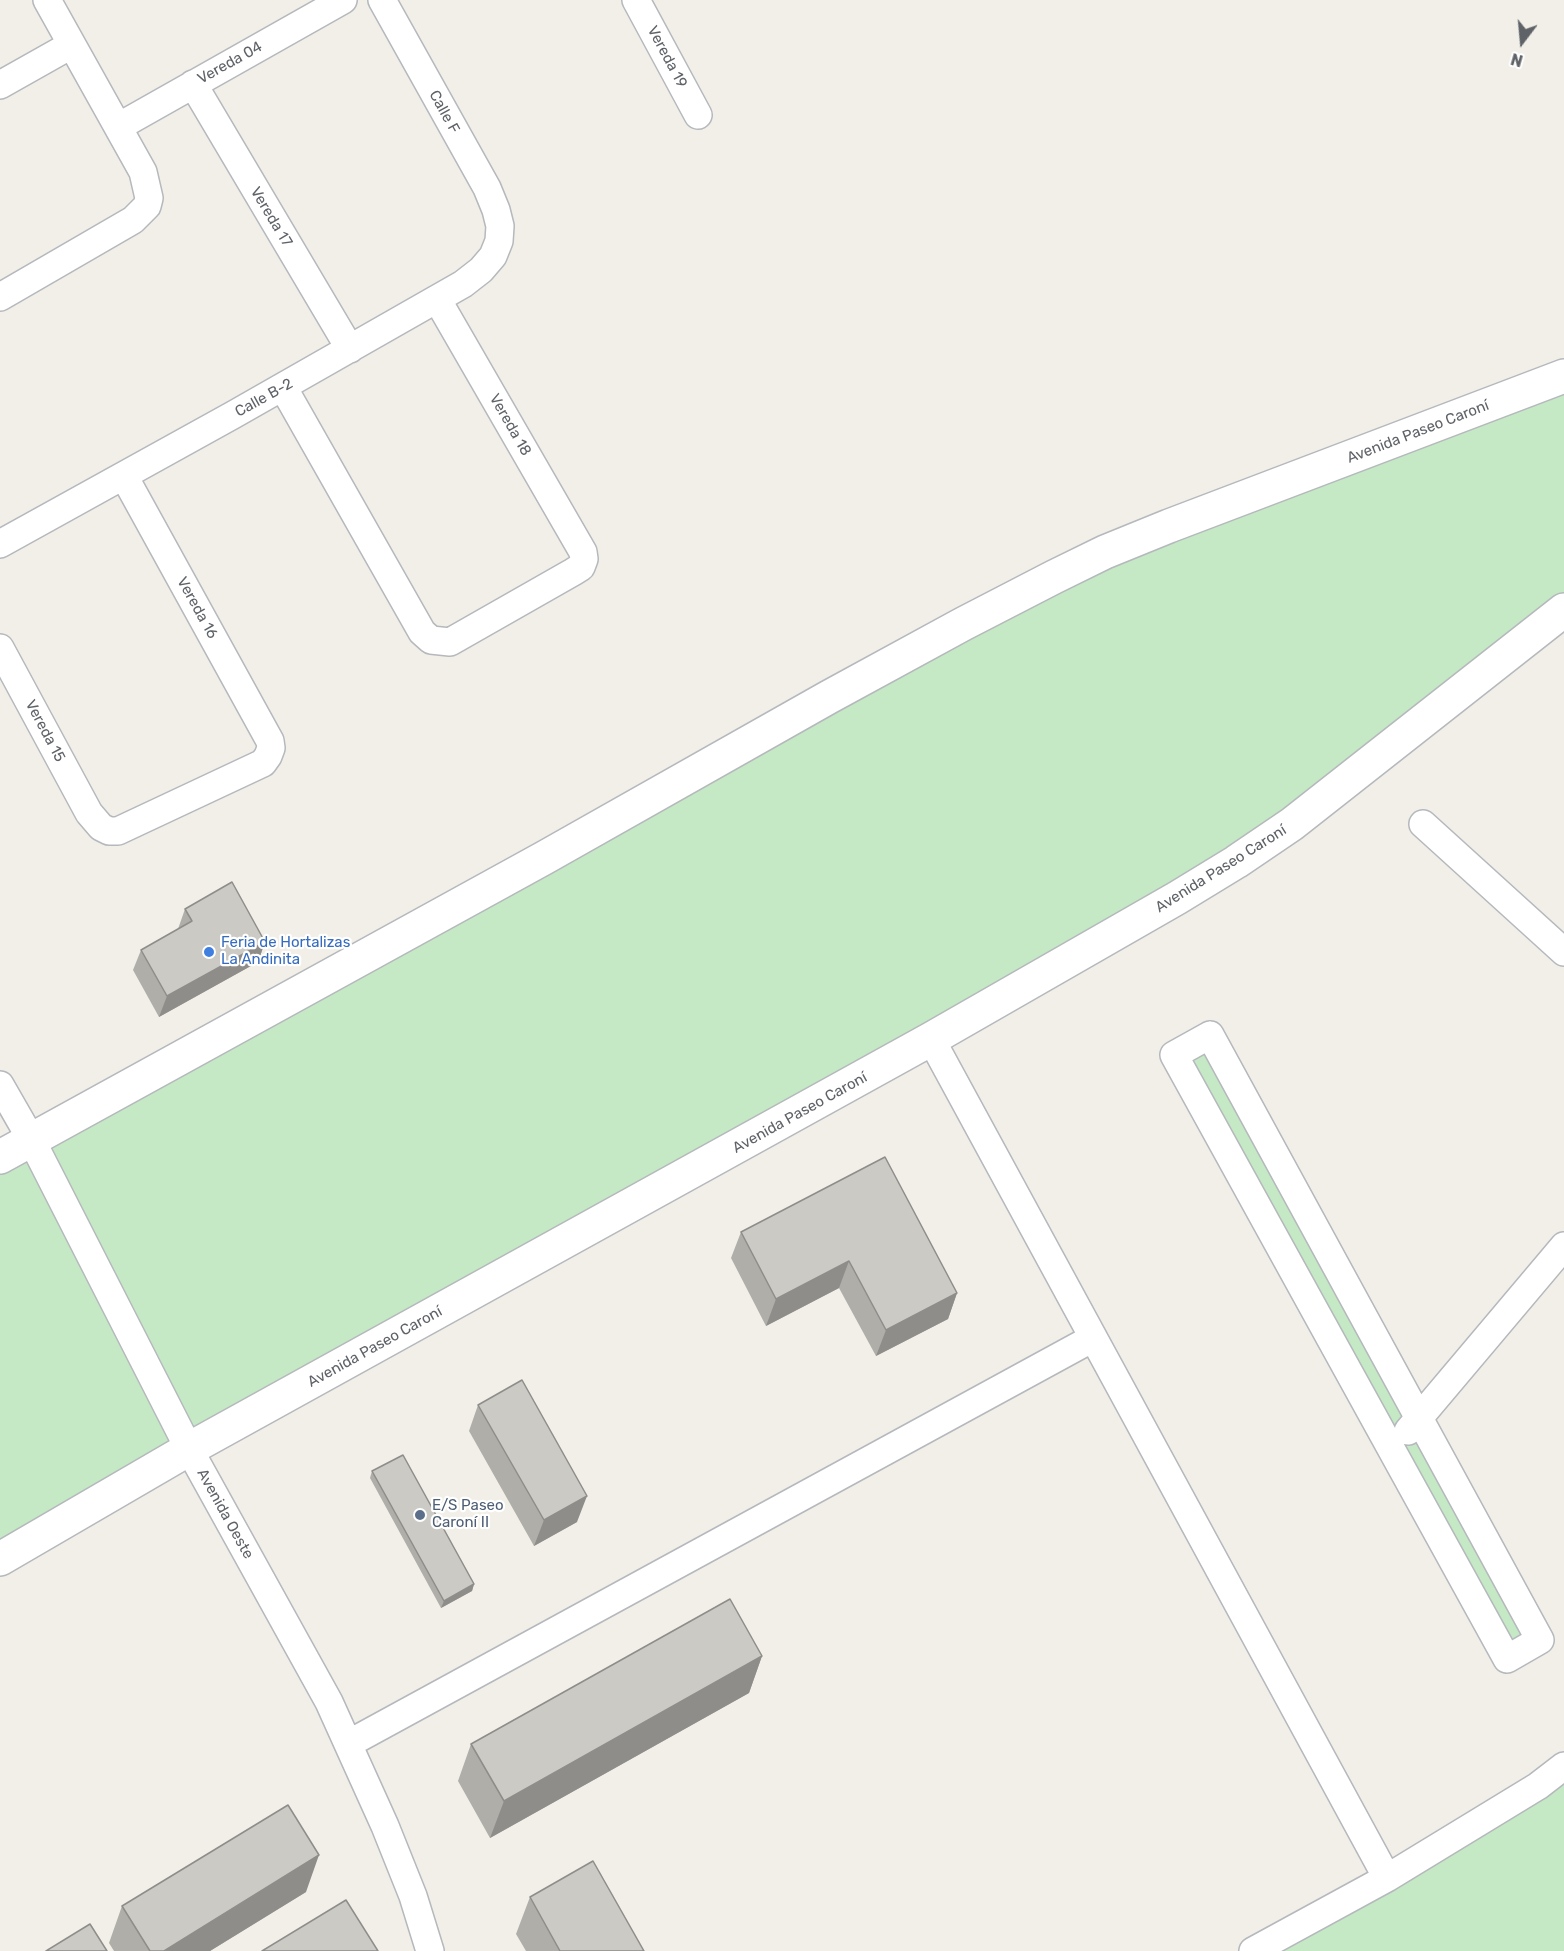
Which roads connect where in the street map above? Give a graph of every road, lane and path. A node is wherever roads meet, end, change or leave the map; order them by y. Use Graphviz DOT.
graph roads {
  1 [pos="47,0"];
  2 [pos="343,0"];
  3 [pos="382,0"];
  4 [pos="636,0"];
  5 [pos="71,45"];
  6 [pos="193,84"];
  7 [pos="0,85"];
  8 [pos="698,115"];
  9 [pos="118,127"];
  10 [pos="500,226"];
  11 [pos="0,297"];
  12 [pos="437,299"];
  13 [pos="350,349"];
  14 [pos="1564,376"];
  15 [pos="283,387"];
  16 [pos="124,476"];
  17 [pos="0,544"];
  18 [pos="1564,610"];
  19 [pos="0,648"];
  20 [pos="89,813"];
  21 [pos="1423,824"];
  22 [pos="1561,942"];
  23 [pos="931,1039"];
  24 [pos="0,1085"];
  25 [pos="31,1139"];
  26 [pos="0,1157"];
  27 [pos="1564,1246"];
  28 [pos="1093,1338"];
  29 [pos="1419,1419"];
  30 [pos="189,1449"];
  31 [pos="1393,1449"];
  32 [pos="0,1558"];
  33 [pos="348,1744"];
  34 [pos="1564,1766"];
  35 [pos="1387,1878"];
  36 [pos="430,1951"];
  37 [pos="1254,1951"];
  1 -- 5 [label="street"];
  2 -- 6 [label="street, Vereda 04"];
  3 -- 10 [label="street, Calle F"];
  4 -- 8 [label="street, Vereda 19"];
  5 -- 7 [label="street"];
  5 -- 9 [label="street"];
  6 -- 9 [label="street, Vereda 04"];
  6 -- 13 [label="street, Vereda 17"];
  9 -- 11 [label="street"];
  10 -- 12 [label="street, Calle B-2"];
  12 -- 13 [label="street, Calle B-2"];
  12 -- 15 [label="street, Vereda 18"];
  13 -- 15 [label="street, Calle B-2"];
  14 -- 25 [label="street, Avenida Paseo Caroní"];
  15 -- 16 [label="street, Calle B-2"];
  16 -- 17 [label="street, Calle B-2"];
  16 -- 20 [label="street, Vereda 16"];
  18 -- 23 [label="street, Avenida Paseo Caroní"];
  19 -- 20 [label="street, Vereda 15"];
  21 -- 22 [label="street"];
  23 -- 28 [label="street"];
  23 -- 30 [label="street, Avenida Paseo Caroní"];
  24 -- 25 [label="street, Avenida Oeste"];
  25 -- 26 [label="street, Avenida Paseo Caroní"];
  25 -- 30 [label="street, Avenida Oeste"];
  27 -- 29 [label="street"];
  28 -- 33 [label="street"];
  28 -- 35 [label="street"];
  29 -- 31 [label="street"];
  29 -- 31 [label="street"];
  29 -- 31 [label="street"];
  30 -- 32 [label="street, Avenida Paseo Caroní"];
  30 -- 33 [label="street, Avenida Oeste"];
  33 -- 36 [label="street, Avenida Oeste"];
  34 -- 35 [label="street"];
  35 -- 37 [label="street"];
}
